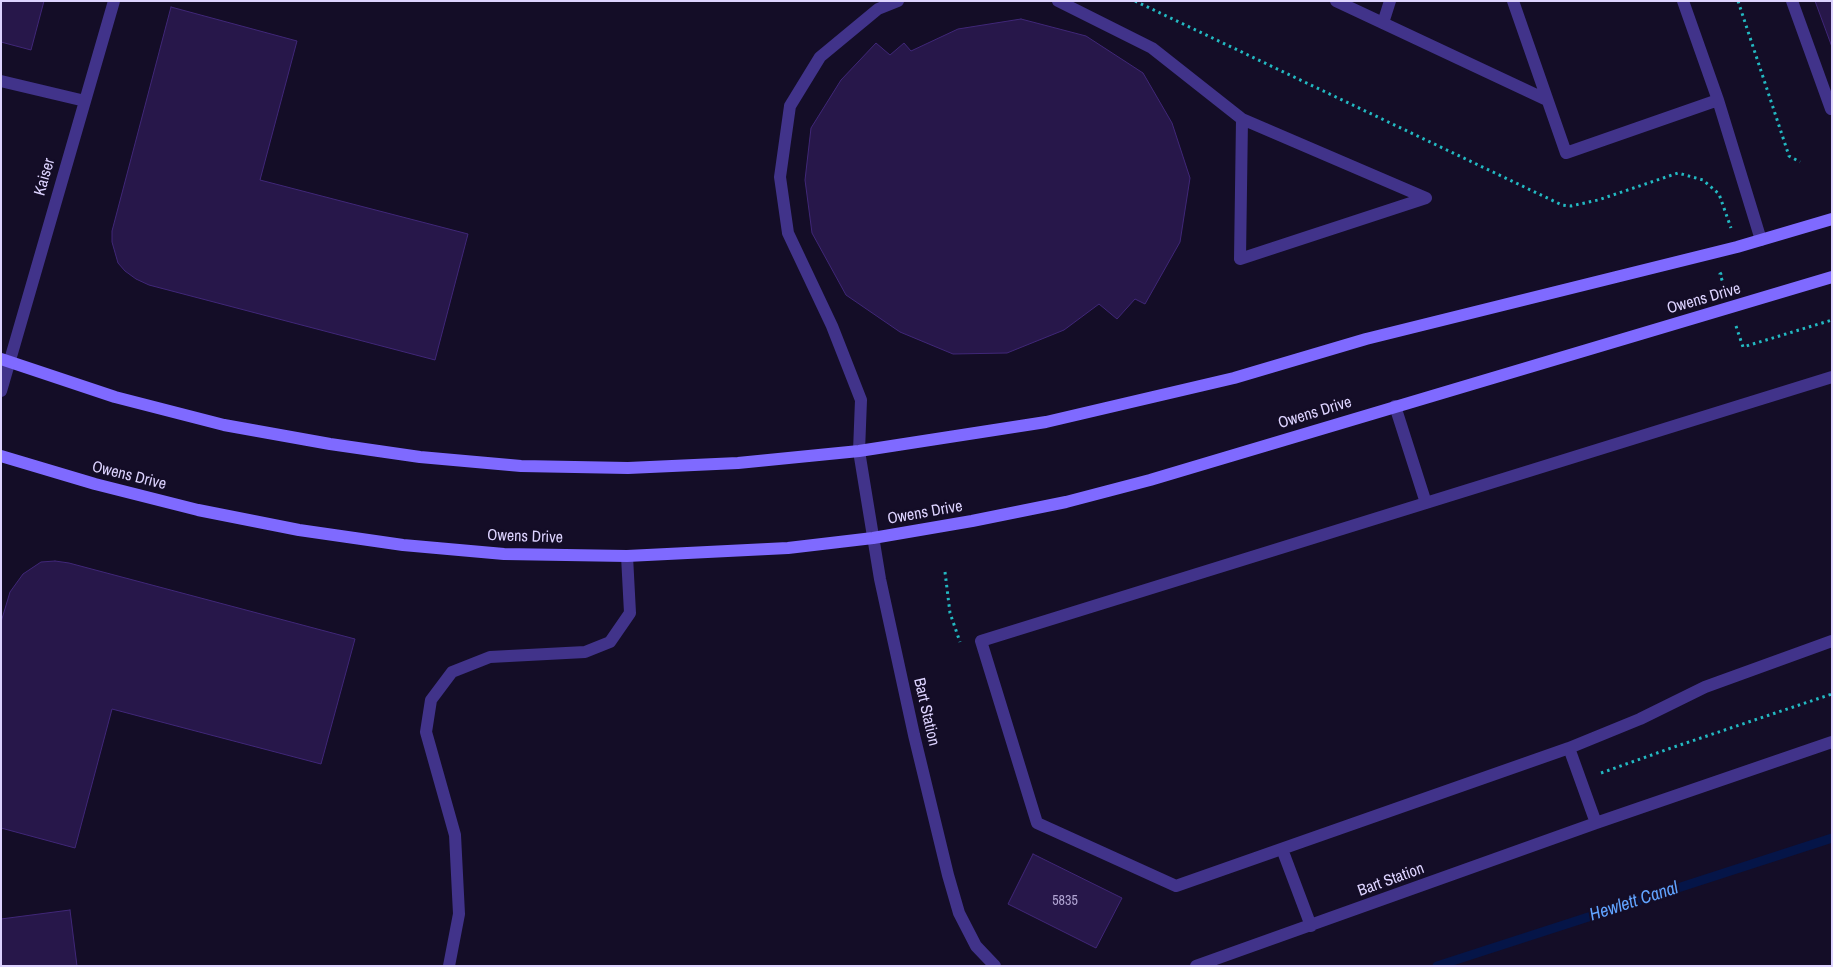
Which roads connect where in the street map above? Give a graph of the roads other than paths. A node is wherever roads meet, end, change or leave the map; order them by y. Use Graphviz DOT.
graph roads {
  1 [pos="114,1"];
  2 [pos="898,1"];
  3 [pos="1058,1"];
  4 [pos="1336,1"];
  5 [pos="1390,1"];
  6 [pos="1513,1"];
  7 [pos="1683,1"];
  8 [pos="1792,1"];
  9 [pos="1383,23"];
  10 [pos="1,81"];
  11 [pos="85,100"];
  12 [pos="1547,100"];
  13 [pos="1718,100"];
  14 [pos="1831,109"];
  15 [pos="1242,119"];
  16 [pos="1832,219"];
  17 [pos="1760,240"];
  18 [pos="1832,277"];
  19 [pos="5,361"];
  20 [pos="1832,377"];
  21 [pos="1,391"];
  22 [pos="1395,406"];
  23 [pos="859,451"];
  24 [pos="1,456"];
  25 [pos="1426,503"];
  26 [pos="873,538"];
  27 [pos="627,556"];
  28 [pos="1832,641"];
  29 [pos="1832,742"];
  30 [pos="1569,748"];
  31 [pos="1596,823"];
  32 [pos="1282,849"];
  33 [pos="1311,926"];
  34 [pos="449,966"];
  35 [pos="995,966"];
  36 [pos="1196,966"];
  1 -- 11 [label="lane, Kaiser"];
  2 -- 23 [label="lane, Bart Station"];
  3 -- 15 [label="lane"];
  4 -- 9 [label="lane"];
  5 -- 9 [label="lane"];
  6 -- 12 [label="lane"];
  7 -- 13 [label="lane"];
  8 -- 14 [label="lane"];
  9 -- 12 [label="lane"];
  10 -- 11 [label="lane"];
  11 -- 19 [label="lane, Kaiser"];
  12 -- 13 [label="lane"];
  13 -- 17 [label="lane"];
  15 -- 15 [label="lane"];
  16 -- 17 [label="street"];
  17 -- 23 [label="street"];
  18 -- 22 [label="street, Owens Drive"];
  19 -- 21 [label="lane, Kaiser"];
  19 -- 23 [label="street"];
  20 -- 25 [label="lane"];
  22 -- 25 [label="lane"];
  22 -- 26 [label="street, Owens Drive"];
  23 -- 26 [label="lane, Bart Station"];
  24 -- 27 [label="street, Owens Drive"];
  25 -- 32 [label="lane"];
  26 -- 27 [label="street, Owens Drive"];
  26 -- 35 [label="lane, Bart Station"];
  27 -- 34 [label="lane"];
  28 -- 30 [label="lane"];
  29 -- 31 [label="lane, Bart Station"];
  30 -- 31 [label="lane"];
  30 -- 32 [label="lane"];
  31 -- 33 [label="lane, Bart Station"];
  32 -- 33 [label="lane"];
  33 -- 36 [label="lane, Bart Station"];
}
